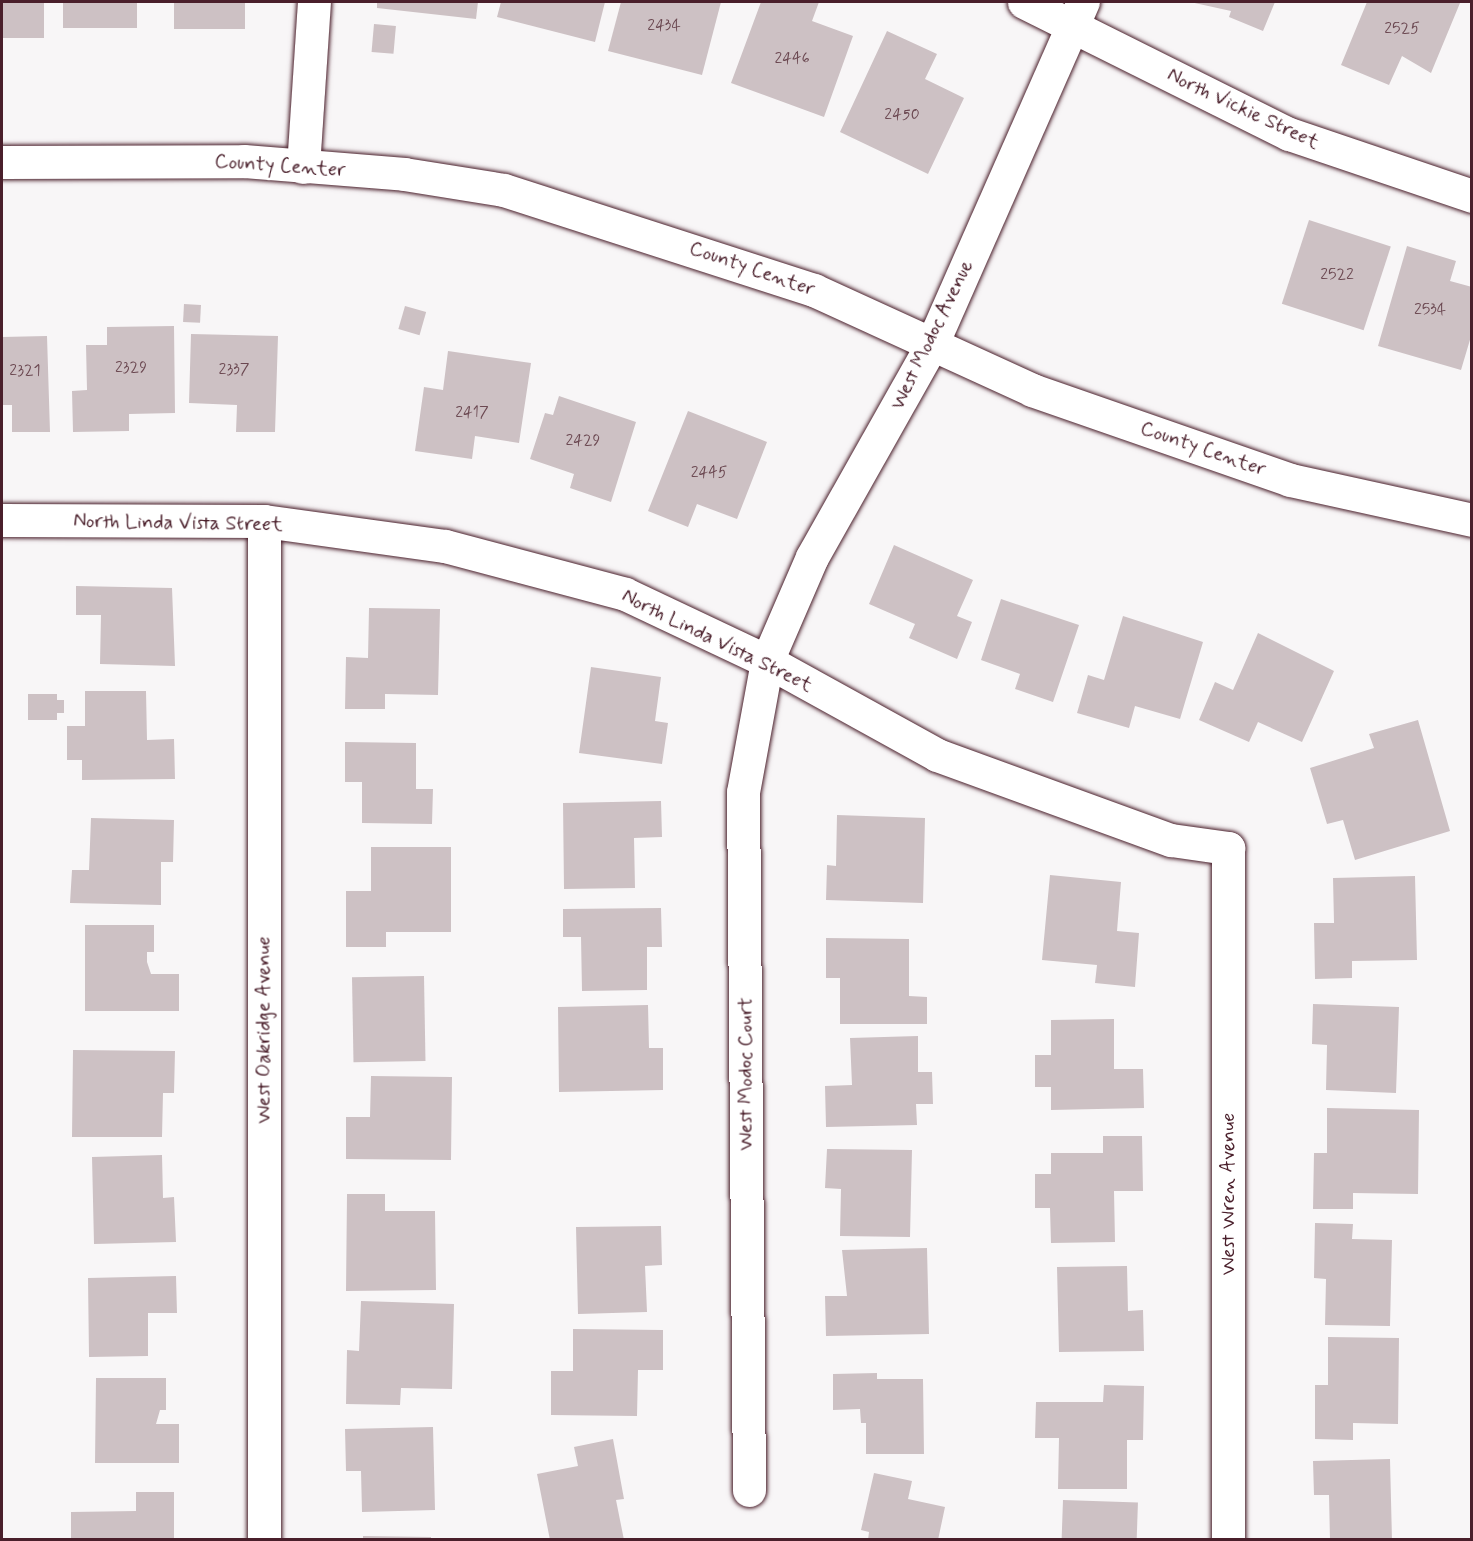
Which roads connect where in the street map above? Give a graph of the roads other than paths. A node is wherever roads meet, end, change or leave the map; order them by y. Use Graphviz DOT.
graph roads {
  1 [pos="314,2"];
  2 [pos="1024,2"];
  3 [pos="1078,15"];
  4 [pos="2,162"];
  5 [pos="303,167"];
  6 [pos="1472,196"];
  7 [pos="933,344"];
  8 [pos="2,520"];
  9 [pos="1472,520"];
  10 [pos="264,521"];
  11 [pos="767,661"];
  12 [pos="1228,848"];
  13 [pos="749,1490"];
  14 [pos="264,1539"];
  15 [pos="1228,1539"];
  1 -- 5 [label="street"];
  2 -- 3 [label="street, North Vickie Street"];
  3 -- 6 [label="street, North Vickie Street"];
  3 -- 7 [label="street, West Modoc Avenue"];
  4 -- 5 [label="street, County Center"];
  5 -- 7 [label="street, County Center"];
  7 -- 9 [label="street, County Center"];
  7 -- 11 [label="street, West Modoc Avenue"];
  8 -- 10 [label="street, North Linda Vista Street"];
  10 -- 11 [label="street, North Linda Vista Street"];
  10 -- 14 [label="street, West Oakridge Avenue"];
  11 -- 12 [label="street, North Linda Vista Street"];
  11 -- 13 [label="street, West Modoc Court"];
  12 -- 15 [label="street, West Wren Avenue"];
}
